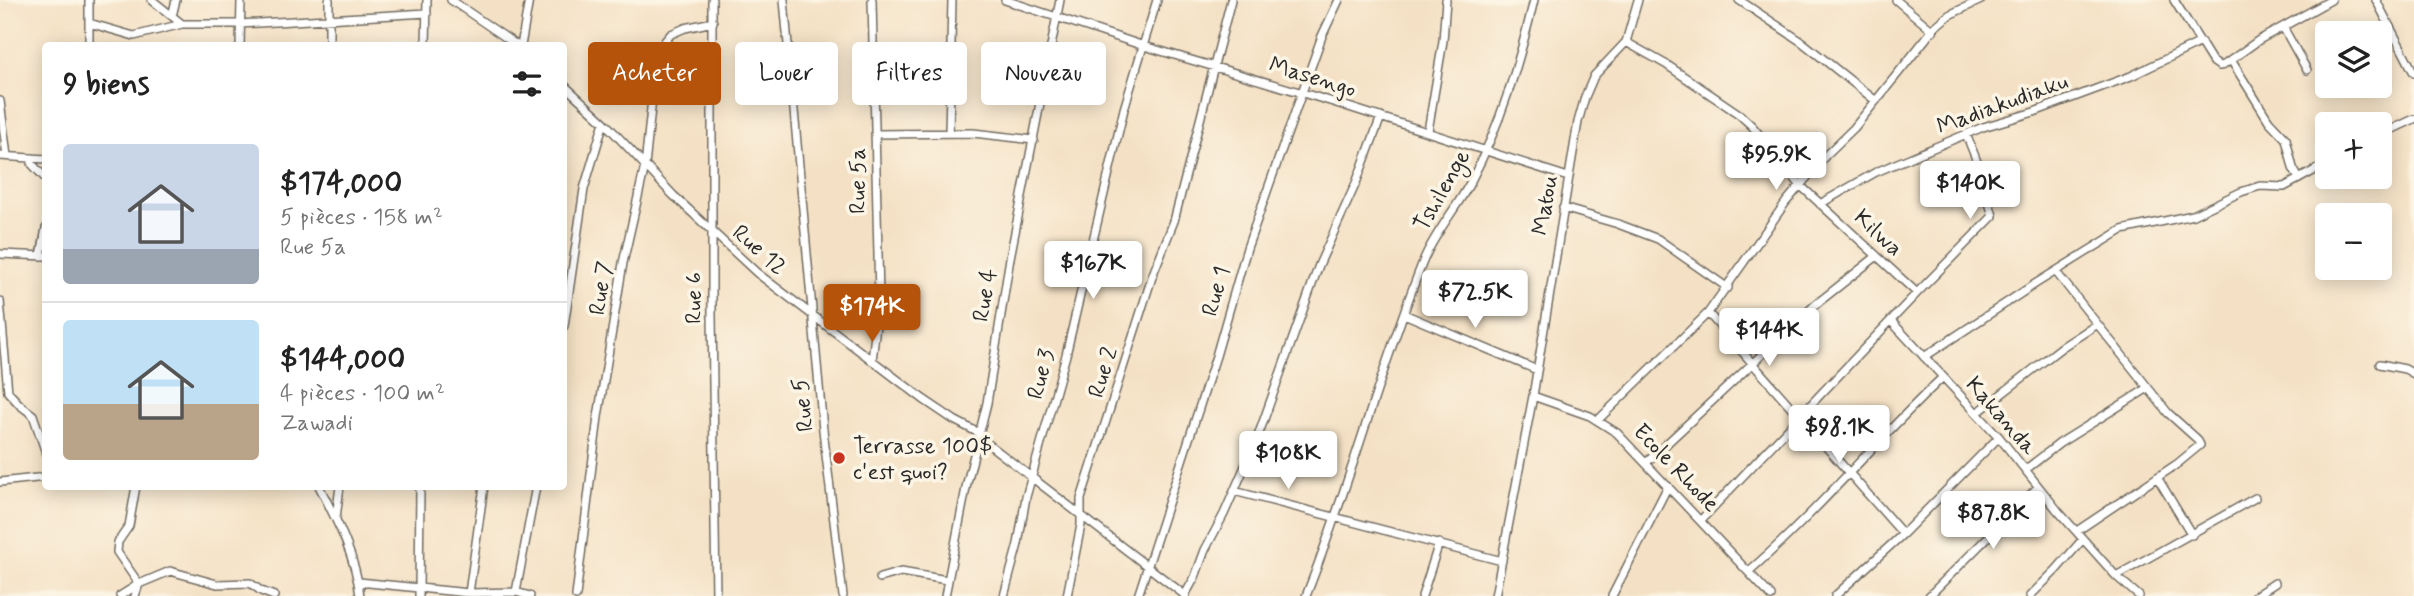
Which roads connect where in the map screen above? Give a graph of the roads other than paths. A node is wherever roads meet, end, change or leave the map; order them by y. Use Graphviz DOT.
graph roads {
  1 [pos="89,0"];
  2 [pos="152,0"];
  3 [pos="176,0"];
  4 [pos="241,0"];
  5 [pos="329,0"];
  6 [pos="428,0"];
  7 [pos="451,0"];
  8 [pos="529,0"];
  9 [pos="712,0"];
  10 [pos="784,0"];
  11 [pos="872,0"];
  12 [pos="952,0"];
  13 [pos="1005,0"];
  14 [pos="1060,0"];
  15 [pos="1157,0"];
  16 [pos="1231,0"];
  17 [pos="1339,0"];
  18 [pos="1446,0"];
  19 [pos="1534,0"];
  20 [pos="1638,0"];
  21 [pos="1739,0"];
  22 [pos="1896,0"];
  23 [pos="1981,0"];
  24 [pos="2174,0"];
  25 [pos="2331,0"];
  26 [pos="2376,0"];
  27 [pos="427,13"];
  28 [pos="172,16"];
  29 [pos="1056,17"];
  30 [pos="328,18"];
  31 [pos="713,22"];
  32 [pos="89,23"];
  33 [pos="182,24"];
  34 [pos="240,24"];
  35 [pos="2283,27"];
  36 [pos="1933,31"];
  37 [pos="89,42"];
  38 [pos="240,42"];
  39 [pos="330,42"];
  40 [pos="426,42"];
  41 [pos="514,42"];
  42 [pos="521,42"];
  43 [pos="1626,42"];
  44 [pos="2201,43"];
  45 [pos="1144,46"];
  46 [pos="2231,60"];
  47 [pos="1213,67"];
  48 [pos="2307,70"];
  49 [pos="2414,73"];
  50 [pos="567,88"];
  51 [pos="1303,93"];
  52 [pos="0,101"];
  53 [pos="1876,101"];
  54 [pos="1381,117"];
  55 [pos="2414,119"];
  56 [pos="604,121"];
  57 [pos="2392,129"];
  58 [pos="1428,131"];
  59 [pos="949,133"];
  60 [pos="876,134"];
  61 [pos="1966,134"];
  62 [pos="1034,140"];
  63 [pos="1485,150"];
  64 [pos="3,156"];
  65 [pos="32,158"];
  66 [pos="42,159"];
  67 [pos="645,166"];
  68 [pos="2315,170"];
  69 [pos="42,177"];
  70 [pos="1568,177"];
  71 [pos="2298,179"];
  72 [pos="1801,186"];
  73 [pos="1819,204"];
  74 [pos="1563,208"];
  75 [pos="713,234"];
  76 [pos="0,254"];
  77 [pos="42,256"];
  78 [pos="1877,256"];
  79 [pos="2056,272"];
  80 [pos="1728,288"];
  81 [pos="1917,293"];
  82 [pos="0,301"];
  83 [pos="567,305"];
  84 [pos="1708,313"];
  85 [pos="1404,314"];
  86 [pos="814,318"];
  87 [pos="1891,321"];
  88 [pos="2096,325"];
  89 [pos="1924,357"];
  90 [pos="872,361"];
  91 [pos="1752,364"];
  92 [pos="2380,364"];
  93 [pos="1537,370"];
  94 [pos="2414,374"];
  95 [pos="1943,377"];
  96 [pos="2148,388"];
  97 [pos="1532,396"];
  98 [pos="1977,413"];
  99 [pos="1799,418"];
  100 [pos="1598,420"];
  101 [pos="978,434"];
  102 [pos="1998,437"];
  103 [pos="42,441"];
  104 [pos="1647,463"];
  105 [pos="2025,470"];
  106 [pos="1850,474"];
  107 [pos="42,477"];
  108 [pos="1032,477"];
  109 [pos="2157,477"];
  110 [pos="0,482"];
  111 [pos="1668,486"];
  112 [pos="2038,486"];
  113 [pos="134,490"];
  114 [pos="321,490"];
  115 [pos="340,490"];
  116 [pos="420,490"];
  117 [pos="483,490"];
  118 [pos="535,490"];
  119 [pos="1234,491"];
  120 [pos="2255,498"];
  121 [pos="1080,513"];
  122 [pos="1335,517"];
  123 [pos="336,519"];
  124 [pos="1701,520"];
  125 [pos="2077,531"];
  126 [pos="1903,534"];
  127 [pos="2192,535"];
  128 [pos="2082,538"];
  129 [pos="1439,542"];
  130 [pos="1502,561"];
  131 [pos="1147,566"];
  132 [pos="1749,571"];
  133 [pos="2116,576"];
  134 [pos="880,578"];
  135 [pos="947,580"];
  136 [pos="359,582"];
  137 [pos="2274,583"];
  138 [pos="138,584"];
  139 [pos="2131,590"];
  140 [pos="419,592"];
  141 [pos="516,592"];
  142 [pos="469,593"];
  143 [pos="120,596"];
  144 [pos="135,596"];
  145 [pos="274,596"];
  146 [pos="360,596"];
  147 [pos="530,596"];
  148 [pos="576,596"];
  149 [pos="716,596"];
  150 [pos="843,596"];
  151 [pos="945,596"];
  152 [pos="1004,596"];
  153 [pos="1067,596"];
  154 [pos="1138,596"];
  155 [pos="1185,596"];
  156 [pos="1306,596"];
  157 [pos="1422,596"];
  158 [pos="1494,596"];
  159 [pos="1612,596"];
  160 [pos="1772,596"];
  161 [pos="1835,596"];
  162 [pos="1929,596"];
  163 [pos="2030,596"];
  164 [pos="2123,596"];
  165 [pos="2139,596"];
  166 [pos="2255,596"];
  1 -- 32 [label="street"];
  2 -- 28 [label="street"];
  3 -- 28 [label="street"];
  4 -- 34 [label="street"];
  5 -- 30 [label="street"];
  6 -- 27 [label="street"];
  7 -- 41 [label="street"];
  8 -- 42 [label="street"];
  9 -- 31 [label="street, Rue 6"];
  10 -- 86 [label="street, Rue 5"];
  11 -- 60 [label="street, Rue 5a"];
  12 -- 59 [label="street"];
  13 -- 29 [label="street, Masengo"];
  14 -- 29 [label="street, Rue 4"];
  15 -- 45 [label="street, Rue 3"];
  16 -- 47 [label="street, Rue 2"];
  17 -- 51 [label="street, Rue 1"];
  18 -- 58 [label="street"];
  19 -- 63 [label="street, Tshilenge"];
  20 -- 43 [label="street, Matou"];
  21 -- 53 [label="street"];
  22 -- 36 [label="street"];
  23 -- 36 [label="street"];
  24 -- 44 [label="street"];
  25 -- 35 [label="street"];
  26 -- 49 [label="street"];
  27 -- 30 [label="street"];
  27 -- 40 [label="street"];
  28 -- 33 [label="street"];
  29 -- 45 [label="street, Masengo"];
  29 -- 62 [label="street, Rue 4"];
  30 -- 34 [label="street"];
  30 -- 39 [label="street"];
  31 -- 67 [label="street, Rue 7"];
  31 -- 75 [label="street, Rue 6"];
  32 -- 33 [label="street"];
  32 -- 37 [label="street"];
  33 -- 34 [label="street"];
  34 -- 38 [label="street"];
  35 -- 46 [label="street"];
  35 -- 48 [label="street"];
  36 -- 53 [label="street"];
  43 -- 70 [label="street, Matou"];
  43 -- 72 [label="street, Kilwa"];
  44 -- 46 [label="street"];
  44 -- 61 [label="street, Madiakudiaku"];
  45 -- 47 [label="street, Masengo"];
  45 -- 108 [label="street, Rue 3"];
  46 -- 71 [label="street"];
  47 -- 51 [label="street, Masengo"];
  47 -- 121 [label="street, Rue 2"];
  50 -- 56 [label="street, Rue 12"];
  51 -- 54 [label="street, Masengo"];
  51 -- 131 [label="street, Rue 1"];
  52 -- 64 [label="street"];
  53 -- 72 [label="street"];
  54 -- 58 [label="street, Masengo"];
  54 -- 119 [label="street"];
  55 -- 57 [label="street"];
  56 -- 67 [label="street, Rue 12"];
  56 -- 83 [label="street"];
  58 -- 63 [label="street, Masengo"];
  59 -- 60 [label="street"];
  59 -- 62 [label="street"];
  60 -- 90 [label="street, Rue 5a"];
  61 -- 73 [label="street, Madiakudiaku"];
  61 -- 81 [label="street"];
  62 -- 101 [label="street, Rue 4"];
  63 -- 70 [label="street, Masengo"];
  63 -- 85 [label="street, Tshilenge"];
  64 -- 65 [label="street"];
  65 -- 66 [label="street"];
  65 -- 69 [label="street"];
  67 -- 75 [label="street, Rue 12"];
  67 -- 148 [label="street, Rue 7"];
  68 -- 71 [label="street"];
  70 -- 74 [label="street, Matou"];
  71 -- 79 [label="street"];
  72 -- 73 [label="street, Kilwa"];
  72 -- 80 [label="street"];
  73 -- 78 [label="street, Kilwa"];
  74 -- 80 [label="street"];
  74 -- 93 [label="street, Matou"];
  75 -- 86 [label="street, Rue 12"];
  75 -- 149 [label="street, Rue 6"];
  76 -- 77 [label="street"];
  78 -- 81 [label="street, Kilwa"];
  78 -- 91 [label="street"];
  79 -- 88 [label="street"];
  79 -- 89 [label="street"];
  80 -- 84 [label="street"];
  81 -- 87 [label="street"];
  82 -- 103 [label="street"];
  84 -- 91 [label="street"];
  84 -- 100 [label="street"];
  85 -- 93 [label="street"];
  85 -- 122 [label="street, Tshilenge"];
  86 -- 90 [label="street, Rue 12"];
  86 -- 150 [label="street, Rue 5"];
  87 -- 89 [label="street, Kakanda"];
  87 -- 99 [label="street"];
  88 -- 96 [label="street"];
  88 -- 98 [label="street"];
  89 -- 95 [label="street, Kakanda"];
  90 -- 101 [label="street, Rue 12"];
  91 -- 99 [label="street"];
  91 -- 104 [label="street"];
  92 -- 94 [label="street"];
  93 -- 97 [label="street, Matou"];
  95 -- 98 [label="street, Kakanda"];
  95 -- 106 [label="street"];
  96 -- 105 [label="street"];
  96 -- 109 [label="street"];
  97 -- 100 [label="street, Ecole Rhode"];
  97 -- 130 [label="street, Matou"];
  98 -- 102 [label="street, Kakanda"];
  99 -- 106 [label="street"];
  99 -- 124 [label="street"];
  100 -- 104 [label="street, Ecole Rhode"];
  101 -- 108 [label="street, Rue 12"];
  101 -- 135 [label="street, Rue 4"];
  102 -- 105 [label="street, Kakanda"];
  102 -- 126 [label="street"];
  104 -- 111 [label="street, Ecole Rhode"];
  105 -- 112 [label="street, Kakanda"];
  106 -- 126 [label="street"];
  106 -- 132 [label="street"];
  107 -- 110 [label="street"];
  108 -- 121 [label="street, Rue 12"];
  108 -- 152 [label="street, Rue 3"];
  109 -- 125 [label="street"];
  109 -- 127 [label="street"];
  111 -- 124 [label="street, Ecole Rhode"];
  111 -- 159 [label="street"];
  112 -- 125 [label="street, Kakanda"];
  112 -- 162 [label="street"];
  113 -- 138 [label="street"];
  114 -- 123 [label="street"];
  115 -- 123 [label="street"];
  116 -- 140 [label="street"];
  117 -- 142 [label="street"];
  118 -- 141 [label="street"];
  119 -- 122 [label="street"];
  119 -- 155 [label="street"];
  120 -- 127 [label="street"];
  121 -- 131 [label="street, Rue 12"];
  121 -- 153 [label="street, Rue 2"];
  122 -- 129 [label="street"];
  122 -- 156 [label="street, Tshilenge"];
  123 -- 136 [label="street"];
  124 -- 132 [label="street, Ecole Rhode"];
  125 -- 128 [label="street, Kakanda"];
  126 -- 161 [label="street"];
  127 -- 133 [label="street"];
  128 -- 133 [label="street, Kakanda"];
  128 -- 163 [label="street"];
  129 -- 130 [label="street"];
  129 -- 157 [label="street"];
  130 -- 158 [label="street, Matou"];
  131 -- 154 [label="street, Rue 1"];
  131 -- 155 [label="street, Rue 12"];
  132 -- 160 [label="street, Ecole Rhode"];
  133 -- 139 [label="street, Kakanda"];
  134 -- 135 [label="street"];
  135 -- 151 [label="street, Rue 4"];
  136 -- 140 [label="street"];
  136 -- 146 [label="street"];
  137 -- 166 [label="street"];
  138 -- 143 [label="street"];
  138 -- 144 [label="street"];
  138 -- 145 [label="street"];
  139 -- 164 [label="street"];
  139 -- 165 [label="street, Kakanda"];
  140 -- 142 [label="street"];
  141 -- 142 [label="street"];
  141 -- 147 [label="street"];
}
